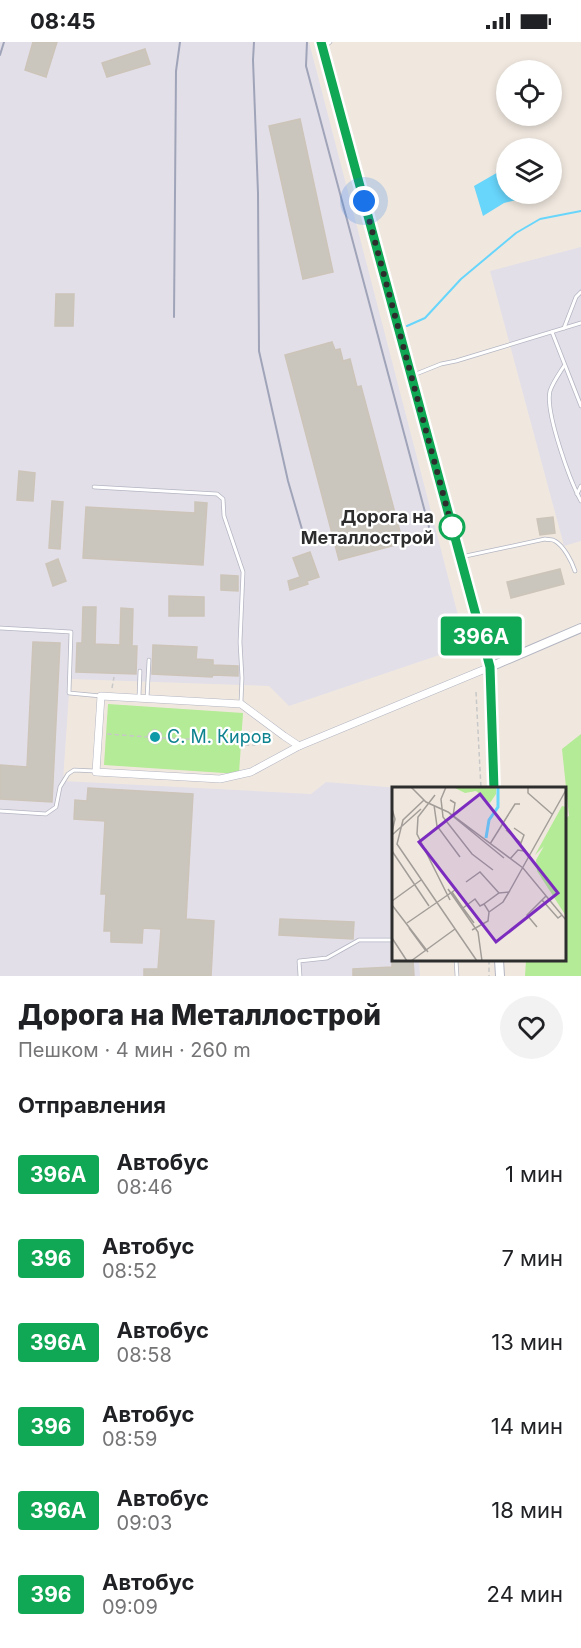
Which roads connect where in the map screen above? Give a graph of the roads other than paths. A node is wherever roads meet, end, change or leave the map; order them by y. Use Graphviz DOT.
graph roads {
  1 [pos="330,42"];
  2 [pos="322,45"];
  3 [pos="581,292"];
  4 [pos="581,323"];
  5 [pos="564,328"];
  6 [pos="552,332"];
  7 [pos="564,366"];
  8 [pos="411,376"];
  9 [pos="581,405"];
  10 [pos="581,486"];
  11 [pos="94,487"];
  12 [pos="578,494"];
  13 [pos="581,501"];
  14 [pos="460,557"];
  15 [pos="575,571"];
  16 [pos="0,628"];
  17 [pos="581,628"];
  18 [pos="149,660"];
  19 [pos="490,667"];
  20 [pos="140,671"];
  21 [pos="101,696"];
  22 [pos="138,698"];
  23 [pos="147,699"];
  24 [pos="241,704"];
  25 [pos="299,746"];
  26 [pos="96,772"];
  27 [pos="494,787"];
  28 [pos="0,811"];
  29 [pos="392,940"];
  30 [pos="456,961"];
  31 [pos="499,961"];
  32 [pos="300,976"];
  33 [pos="457,976"];
  34 [pos="500,976"];
  1 -- 2 [label="lane"];
  2 -- 8 [label="street"];
  3 -- 5 [label="lane"];
  4 -- 5 [label="lane"];
  5 -- 6 [label="lane"];
  6 -- 7 [label="lane"];
  6 -- 8 [label="lane"];
  7 -- 9 [label="lane"];
  7 -- 12 [label="lane"];
  8 -- 14 [label="street"];
  10 -- 12 [label="lane"];
  11 -- 24 [label="lane"];
  12 -- 13 [label="lane"];
  14 -- 15 [label="lane"];
  14 -- 19 [label="street"];
  16 -- 21 [label="lane"];
  17 -- 19 [label="street"];
  18 -- 23 [label="lane"];
  19 -- 25 [label="street"];
  19 -- 27 [label="street"];
  20 -- 22 [label="lane"];
  21 -- 22 [label="street"];
  21 -- 26 [label="street"];
  22 -- 23 [label="street"];
  23 -- 24 [label="street"];
  24 -- 25 [label="street"];
  25 -- 26 [label="street"];
  26 -- 28 [label="lane"];
  29 -- 32 [label="lane"];
  30 -- 33 [label="lane"];
  31 -- 34 [label="street"];
}
